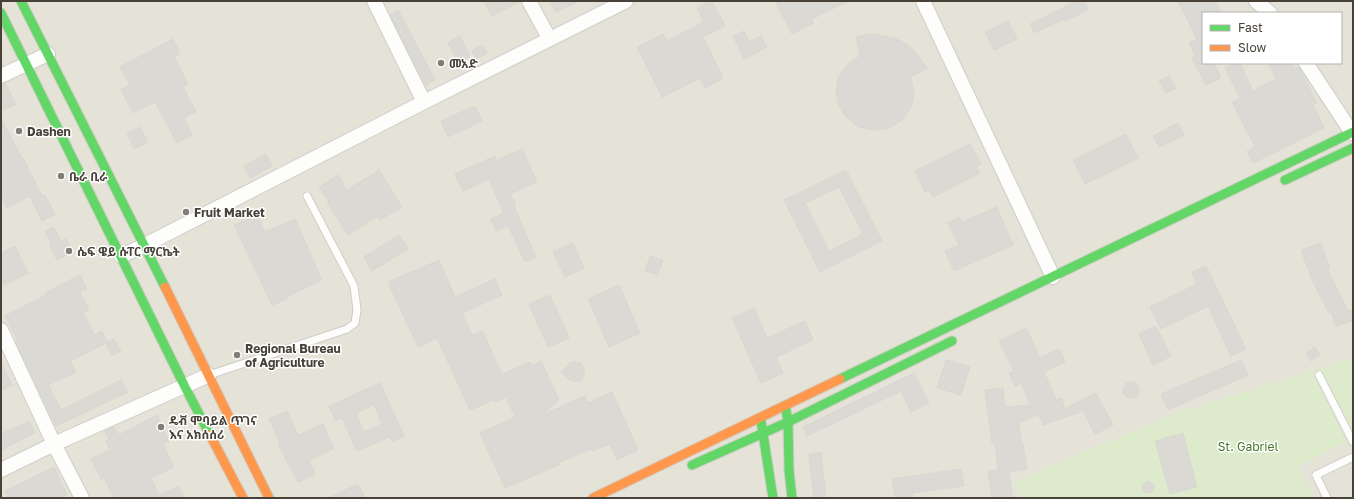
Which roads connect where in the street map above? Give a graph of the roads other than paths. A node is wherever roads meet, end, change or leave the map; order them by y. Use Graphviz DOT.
graph roads {
  1 [pos="21,1"];
  2 [pos="374,1"];
  3 [pos="529,1"];
  4 [pos="626,1"];
  5 [pos="923,1"];
  6 [pos="1256,1"];
  7 [pos="1269,12"];
  8 [pos="1,13"];
  9 [pos="549,38"];
  10 [pos="48,54"];
  11 [pos="27,64"];
  12 [pos="1307,64"];
  13 [pos="1,76"];
  14 [pos="424,102"];
  15 [pos="1352,132"];
  16 [pos="1353,148"];
  17 [pos="1278,183"];
  18 [pos="307,196"];
  19 [pos="146,246"];
  20 [pos="121,256"];
  21 [pos="1053,277"];
  22 [pos="1,330"];
  23 [pos="958,337"];
  24 [pos="209,375"];
  25 [pos="1318,375"];
  26 [pos="184,385"];
  27 [pos="785,406"];
  28 [pos="761,417"];
  29 [pos="788,422"];
  30 [pos="764,433"];
  31 [pos="1353,442"];
  32 [pos="54,444"];
  33 [pos="730,448"];
  34 [pos="743,451"];
  35 [pos="1353,457"];
  36 [pos="758,463"];
  37 [pos="686,468"];
  38 [pos="1,470"];
  39 [pos="770,481"];
  40 [pos="82,498"];
  41 [pos="243,498"];
  42 [pos="269,498"];
  43 [pos="593,498"];
  44 [pos="773,498"];
  45 [pos="792,498"];
  46 [pos="1327,498"];
  1 -- 10 [label="main road"];
  2 -- 14 [label="street"];
  3 -- 9 [label="street"];
  4 -- 9 [label="street"];
  5 -- 21 [label="street"];
  6 -- 7 [label="street"];
  8 -- 11 [label="main road"];
  9 -- 14 [label="street"];
  10 -- 11 [label="street"];
  10 -- 19 [label="main road"];
  11 -- 13 [label="street"];
  11 -- 20 [label="main road"];
  12 -- 15 [label="street"];
  14 -- 19 [label="street"];
  15 -- 21 [label="main road"];
  16 -- 17 [label="main road"];
  18 -- 24 [label="lane"];
  19 -- 20 [label="street"];
  19 -- 24 [label="main road"];
  20 -- 26 [label="main road"];
  21 -- 27 [label="main road"];
  22 -- 32 [label="street"];
  23 -- 29 [label="main road"];
  24 -- 26 [label="street"];
  24 -- 42 [label="main road"];
  25 -- 31 [label="lane"];
  26 -- 32 [label="street"];
  26 -- 41 [label="main road"];
  27 -- 28 [label="main road"];
  27 -- 29 [label="main road"];
  28 -- 30 [label="main road"];
  28 -- 43 [label="main road"];
  29 -- 30 [label="main road"];
  29 -- 45 [label="main road"];
  30 -- 33 [label="main road"];
  30 -- 39 [label="main road"];
  32 -- 38 [label="street"];
  32 -- 40 [label="street"];
  33 -- 34 [label="main road"];
  33 -- 37 [label="main road"];
  35 -- 46 [label="lane"];
  36 -- 39 [label="main road"];
  39 -- 44 [label="main road"];
}
